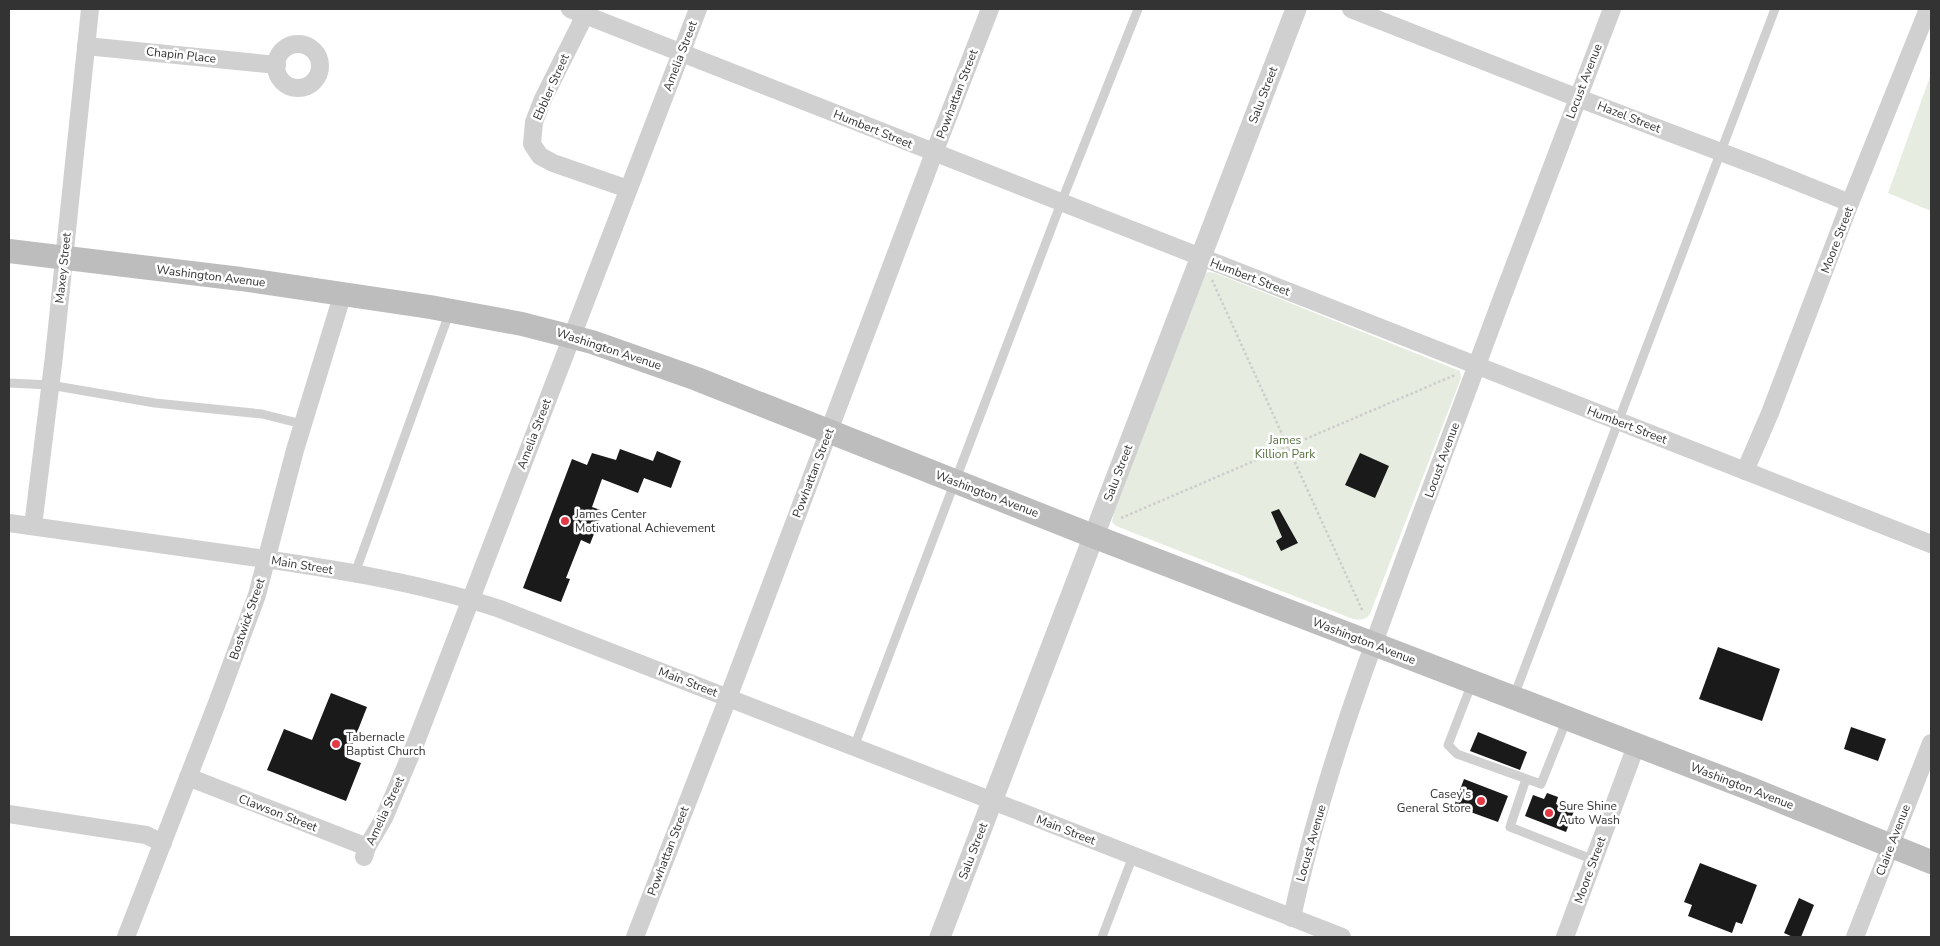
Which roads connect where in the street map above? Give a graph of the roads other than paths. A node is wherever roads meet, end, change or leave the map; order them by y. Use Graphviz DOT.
graph roads {
  1 [pos="90,9"];
  2 [pos="698,9"];
  3 [pos="990,9"];
  4 [pos="1138,9"];
  5 [pos="1296,9"];
  6 [pos="1351,9"];
  7 [pos="1612,9"];
  8 [pos="1775,9"];
  9 [pos="1928,9"];
  10 [pos="577,12"];
  11 [pos="86,46"];
  12 [pos="681,53"];
  13 [pos="277,65"];
  14 [pos="1578,98"];
  15 [pos="1720,152"];
  16 [pos="934,153"];
  17 [pos="628,189"];
  18 [pos="1060,203"];
  19 [pos="1850,204"];
  20 [pos="9,251"];
  21 [pos="64,258"];
  22 [pos="1201,258"];
  23 [pos="343,293"];
  24 [pos="450,310"];
  25 [pos="571,336"];
  26 [pos="1476,366"];
  27 [pos="9,383"];
  28 [pos="50,385"];
  29 [pos="1618,421"];
  30 [pos="302,424"];
  31 [pos="828,432"];
  32 [pos="1745,471"];
  33 [pos="955,482"];
  34 [pos="9,523"];
  35 [pos="33,526"];
  36 [pos="1093,536"];
  37 [pos="1931,544"];
  38 [pos="267,559"];
  39 [pos="355,573"];
  40 [pos="472,599"];
  41 [pos="1374,645"];
  42 [pos="1472,683"];
  43 [pos="728,698"];
  44 [pos="1512,698"];
  45 [pos="1567,719"];
  46 [pos="1931,744"];
  47 [pos="1636,746"];
  48 [pos="854,747"];
  49 [pos="188,777"];
  50 [pos="1526,779"];
  51 [pos="992,801"];
  52 [pos="9,814"];
  53 [pos="163,842"];
  54 [pos="1890,846"];
  55 [pos="366,852"];
  56 [pos="1133,856"];
  57 [pos="1594,860"];
  58 [pos="1931,862"];
  59 [pos="1292,918"];
  60 [pos="126,937"];
  61 [pos="635,937"];
  62 [pos="940,937"];
  63 [pos="1102,937"];
  64 [pos="1342,937"];
  65 [pos="1566,937"];
  66 [pos="1855,937"];
  1 -- 11 [label="street, Maxey Street"];
  2 -- 12 [label="street, Amelia Street"];
  3 -- 16 [label="street, Powhattan Street"];
  4 -- 18 [label="lane"];
  5 -- 22 [label="street, Salu Street"];
  6 -- 14 [label="street, Hazel Street"];
  7 -- 14 [label="street, Locust Avenue"];
  8 -- 15 [label="lane"];
  9 -- 19 [label="street, Moore Street"];
  10 -- 12 [label="street, Humbert Street"];
  10 -- 17 [label="street, Ebbler Street"];
  11 -- 13 [label="street, Chapin Place"];
  11 -- 21 [label="street, Maxey Street"];
  12 -- 16 [label="street, Humbert Street"];
  12 -- 17 [label="street, Amelia Street"];
  14 -- 15 [label="street, Hazel Street"];
  14 -- 26 [label="street, Locust Avenue"];
  15 -- 19 [label="street, Hazel Street"];
  15 -- 29 [label="lane"];
  16 -- 18 [label="street, Humbert Street"];
  16 -- 31 [label="street, Powhattan Street"];
  17 -- 25 [label="street, Amelia Street"];
  18 -- 22 [label="street, Humbert Street"];
  18 -- 33 [label="lane"];
  19 -- 32 [label="street, Moore Street"];
  20 -- 21 [label="main road, Washington Avenue"];
  21 -- 23 [label="main road, Washington Avenue"];
  21 -- 28 [label="street, Maxey Street"];
  22 -- 26 [label="street, Humbert Street"];
  22 -- 36 [label="street, Salu Street"];
  23 -- 24 [label="main road, Washington Avenue"];
  23 -- 30 [label="street, Bostwick Street"];
  24 -- 25 [label="main road, Washington Avenue"];
  24 -- 39 [label="lane"];
  25 -- 31 [label="main road, Washington Avenue"];
  25 -- 40 [label="street, Amelia Street"];
  26 -- 29 [label="street, Humbert Street"];
  26 -- 41 [label="street, Locust Avenue"];
  27 -- 28 [label="lane"];
  28 -- 30 [label="lane"];
  28 -- 35 [label="street, Maxey Street"];
  29 -- 32 [label="street, Humbert Street"];
  29 -- 44 [label="lane"];
  30 -- 38 [label="street, Bostwick Street"];
  31 -- 33 [label="main road, Washington Avenue"];
  31 -- 43 [label="street, Powhattan Street"];
  32 -- 37 [label="street, Humbert Street"];
  33 -- 36 [label="main road, Washington Avenue"];
  33 -- 48 [label="lane"];
  34 -- 35 [label="street, Main Street"];
  35 -- 38 [label="street, Main Street"];
  36 -- 41 [label="main road, Washington Avenue"];
  36 -- 51 [label="street, Salu Street"];
  38 -- 39 [label="street, Main Street"];
  38 -- 49 [label="street, Bostwick Street"];
  39 -- 40 [label="street, Main Street"];
  40 -- 43 [label="street, Main Street"];
  40 -- 55 [label="street, Amelia Street"];
  41 -- 42 [label="main road, Washington Avenue"];
  41 -- 59 [label="street, Locust Avenue"];
  42 -- 44 [label="main road, Washington Avenue"];
  42 -- 50 [label="lane"];
  43 -- 48 [label="street, Main Street"];
  43 -- 61 [label="street, Powhattan Street"];
  44 -- 45 [label="main road, Washington Avenue"];
  45 -- 47 [label="main road, Washington Avenue"];
  45 -- 50 [label="lane"];
  46 -- 54 [label="street, Claire Avenue"];
  47 -- 54 [label="main road, Washington Avenue"];
  47 -- 57 [label="street, Moore Street"];
  48 -- 51 [label="street, Main Street"];
  49 -- 53 [label="street, Bostwick Street"];
  49 -- 55 [label="street, Clawson Street"];
  50 -- 57 [label="lane"];
  51 -- 56 [label="street, Main Street"];
  51 -- 62 [label="street, Salu Street"];
  52 -- 53 [label="street"];
  53 -- 60 [label="street, Bostwick Street"];
  54 -- 58 [label="main road, Washington Avenue"];
  54 -- 66 [label="street, Claire Avenue"];
  56 -- 59 [label="street, Main Street"];
  56 -- 63 [label="lane"];
  57 -- 65 [label="street, Moore Street"];
  59 -- 64 [label="street, Main Street"];
}
